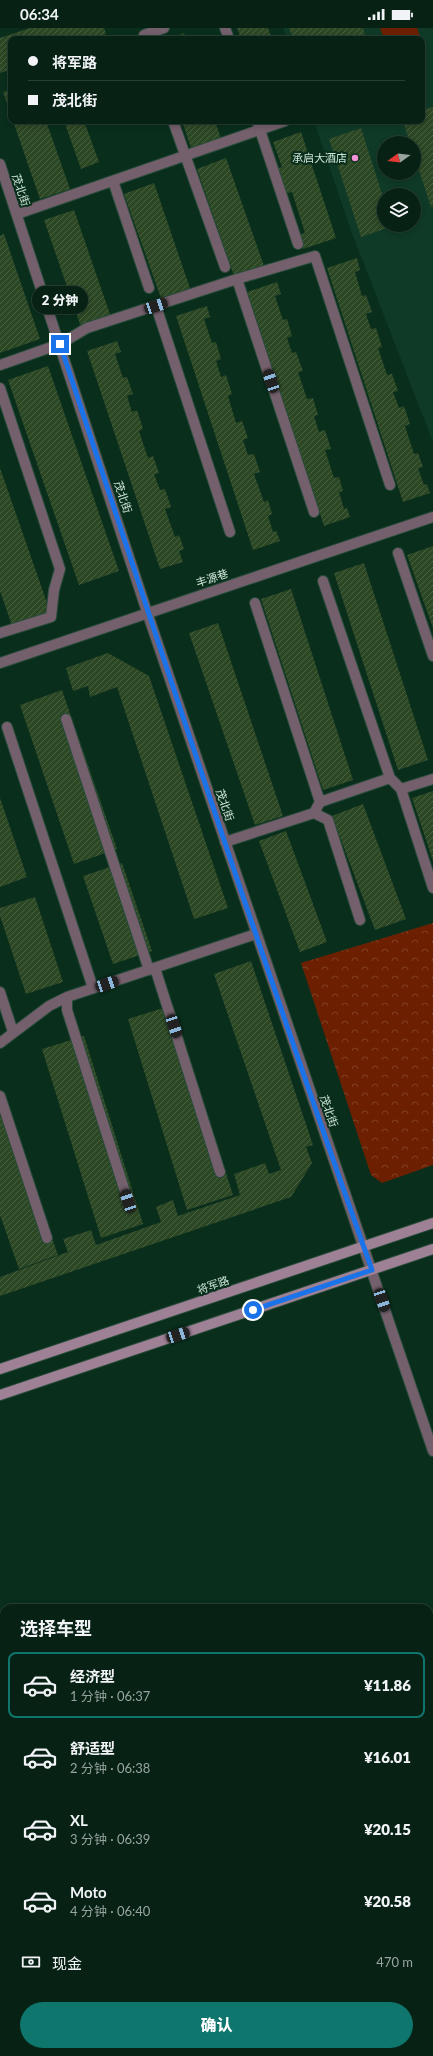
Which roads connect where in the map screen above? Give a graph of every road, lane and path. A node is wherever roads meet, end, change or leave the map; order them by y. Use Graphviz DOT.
graph roads {
  1 [pos="164,28"];
  2 [pos="144,36"];
  3 [pos="175,124"];
  4 [pos="258,125"];
  5 [pos="185,156"];
  6 [pos="0,164"];
  7 [pos="113,181"];
  8 [pos="17,214"];
  9 [pos="298,244"];
  10 [pos="224,267"];
  11 [pos="237,279"];
  12 [pos="149,288"];
  13 [pos="156,306"];
  14 [pos="60,344"];
  15 [pos="0,365"];
  16 [pos="0,388"];
  17 [pos="390,486"];
  18 [pos="314,512"];
  19 [pos="433,516"];
  20 [pos="230,532"];
  21 [pos="398,553"];
  22 [pos="323,581"];
  23 [pos="255,603"];
  24 [pos="147,612"];
  25 [pos="0,633"];
  26 [pos="433,656"];
  27 [pos="0,663"];
  28 [pos="66,719"];
  29 [pos="7,727"];
  30 [pos="390,778"];
  31 [pos="433,778"];
  32 [pos="401,789"];
  33 [pos="320,802"];
  34 [pos="314,813"];
  35 [pos="225,842"];
  36 [pos="432,888"];
  37 [pos="360,920"];
  38 [pos="256,934"];
  39 [pos="152,969"];
  40 [pos="93,988"];
  41 [pos="0,992"];
  42 [pos="67,997"];
  43 [pos="13,1032"];
  44 [pos="0,1043"];
  45 [pos="0,1096"];
  46 [pos="220,1172"];
  47 [pos="128,1201"];
  48 [pos="433,1223"];
  49 [pos="47,1238"];
  50 [pos="363,1247"];
  51 [pos="433,1249"];
  52 [pos="372,1270"];
  53 [pos="0,1369"];
  54 [pos="0,1394"];
  55 [pos="433,1451"];
  1 -- 2 [label="street"];
  3 -- 5 [label="street"];
  4 -- 5 [label="street"];
  4 -- 9 [label="street"];
  5 -- 7 [label="street"];
  5 -- 10 [label="street"];
  6 -- 8 [label="street, 茂北街"];
  7 -- 8 [label="street"];
  7 -- 12 [label="street"];
  8 -- 14 [label="street, 茂北街"];
  11 -- 13 [label="street"];
  11 -- 17 [label="street"];
  11 -- 18 [label="street"];
  13 -- 14 [label="street"];
  13 -- 20 [label="street"];
  14 -- 15 [label="street"];
  14 -- 24 [label="street, 茂北街"];
  16 -- 25 [label="street"];
  19 -- 24 [label="street, 丰源巷"];
  21 -- 26 [label="street"];
  22 -- 30 [label="street"];
  23 -- 33 [label="street"];
  24 -- 27 [label="street, 丰源巷"];
  24 -- 35 [label="street, 茂北街"];
  28 -- 39 [label="street"];
  29 -- 40 [label="street"];
  30 -- 32 [label="street"];
  30 -- 33 [label="street"];
  31 -- 32 [label="street"];
  32 -- 36 [label="street"];
  33 -- 34 [label="street"];
  34 -- 35 [label="street"];
  34 -- 37 [label="street"];
  35 -- 38 [label="street, 茂北街"];
  38 -- 39 [label="street"];
  38 -- 50 [label="street, 茂北街"];
  39 -- 40 [label="street"];
  39 -- 46 [label="street"];
  40 -- 42 [label="street"];
  41 -- 43 [label="street"];
  42 -- 43 [label="street"];
  42 -- 47 [label="street"];
  43 -- 44 [label="street"];
  45 -- 49 [label="street"];
  48 -- 50 [label="main road, 将军路"];
  50 -- 52 [label="street, 茂北街"];
  50 -- 53 [label="main road, 将军路"];
  51 -- 52 [label="main road"];
  52 -- 54 [label="main road"];
  52 -- 55 [label="street, 茂北街"];
}
